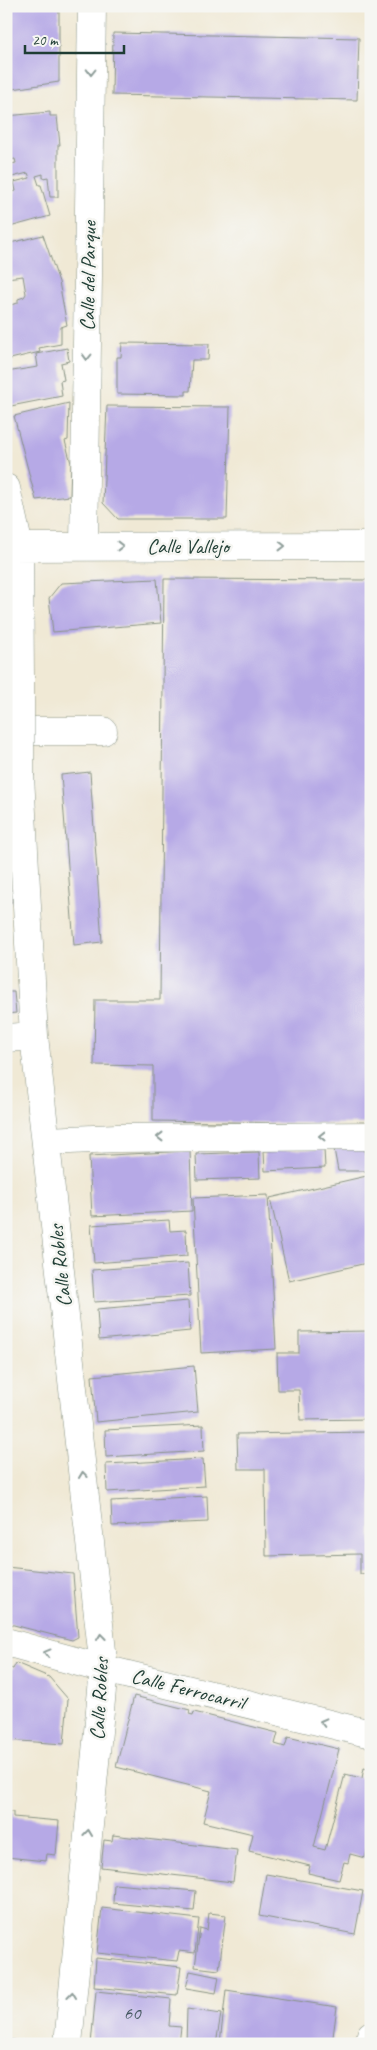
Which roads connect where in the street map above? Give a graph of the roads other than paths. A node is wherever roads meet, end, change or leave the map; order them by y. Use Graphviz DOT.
graph roads {
  1 [pos="92,6"];
  2 [pos="6,488"];
  3 [pos="84,546"];
  4 [pos="371,546"];
  5 [pos="12,547"];
  6 [pos="13,680"];
  7 [pos="6,731"];
  8 [pos="103,731"];
  9 [pos="34,1036"];
  10 [pos="6,1038"];
  11 [pos="371,1136"];
  12 [pos="46,1141"];
  13 [pos="6,1642"];
  14 [pos="104,1668"];
  15 [pos="371,1734"];
  16 [pos="371,2035"];
  17 [pos="68,2044"];
  18 [pos="369,2044"];
  1 -- 3 [label="street, Calle del Parque, one-way"];
  2 -- 5 [label="street, Calle Robles"];
  3 -- 4 [label="street, Calle Vallejo, one-way"];
  3 -- 5 [label="street, Calle Vallejo"];
  5 -- 6 [label="street, Calle Robles"];
  6 -- 9 [label="street, Calle Robles, bridge"];
  7 -- 8 [label="street"];
  9 -- 10 [label="street"];
  9 -- 12 [label="street, Calle Robles"];
  11 -- 12 [label="street, one-way"];
  14 -- 12 [label="street, Calle Robles, one-way"];
  14 -- 13 [label="street, Calle Ferrocarril, one-way"];
  15 -- 14 [label="street, Calle Ferrocarril, one-way"];
  17 -- 14 [label="street, Calle Robles, one-way"];
  16 -- 18 [label="street"];
}
